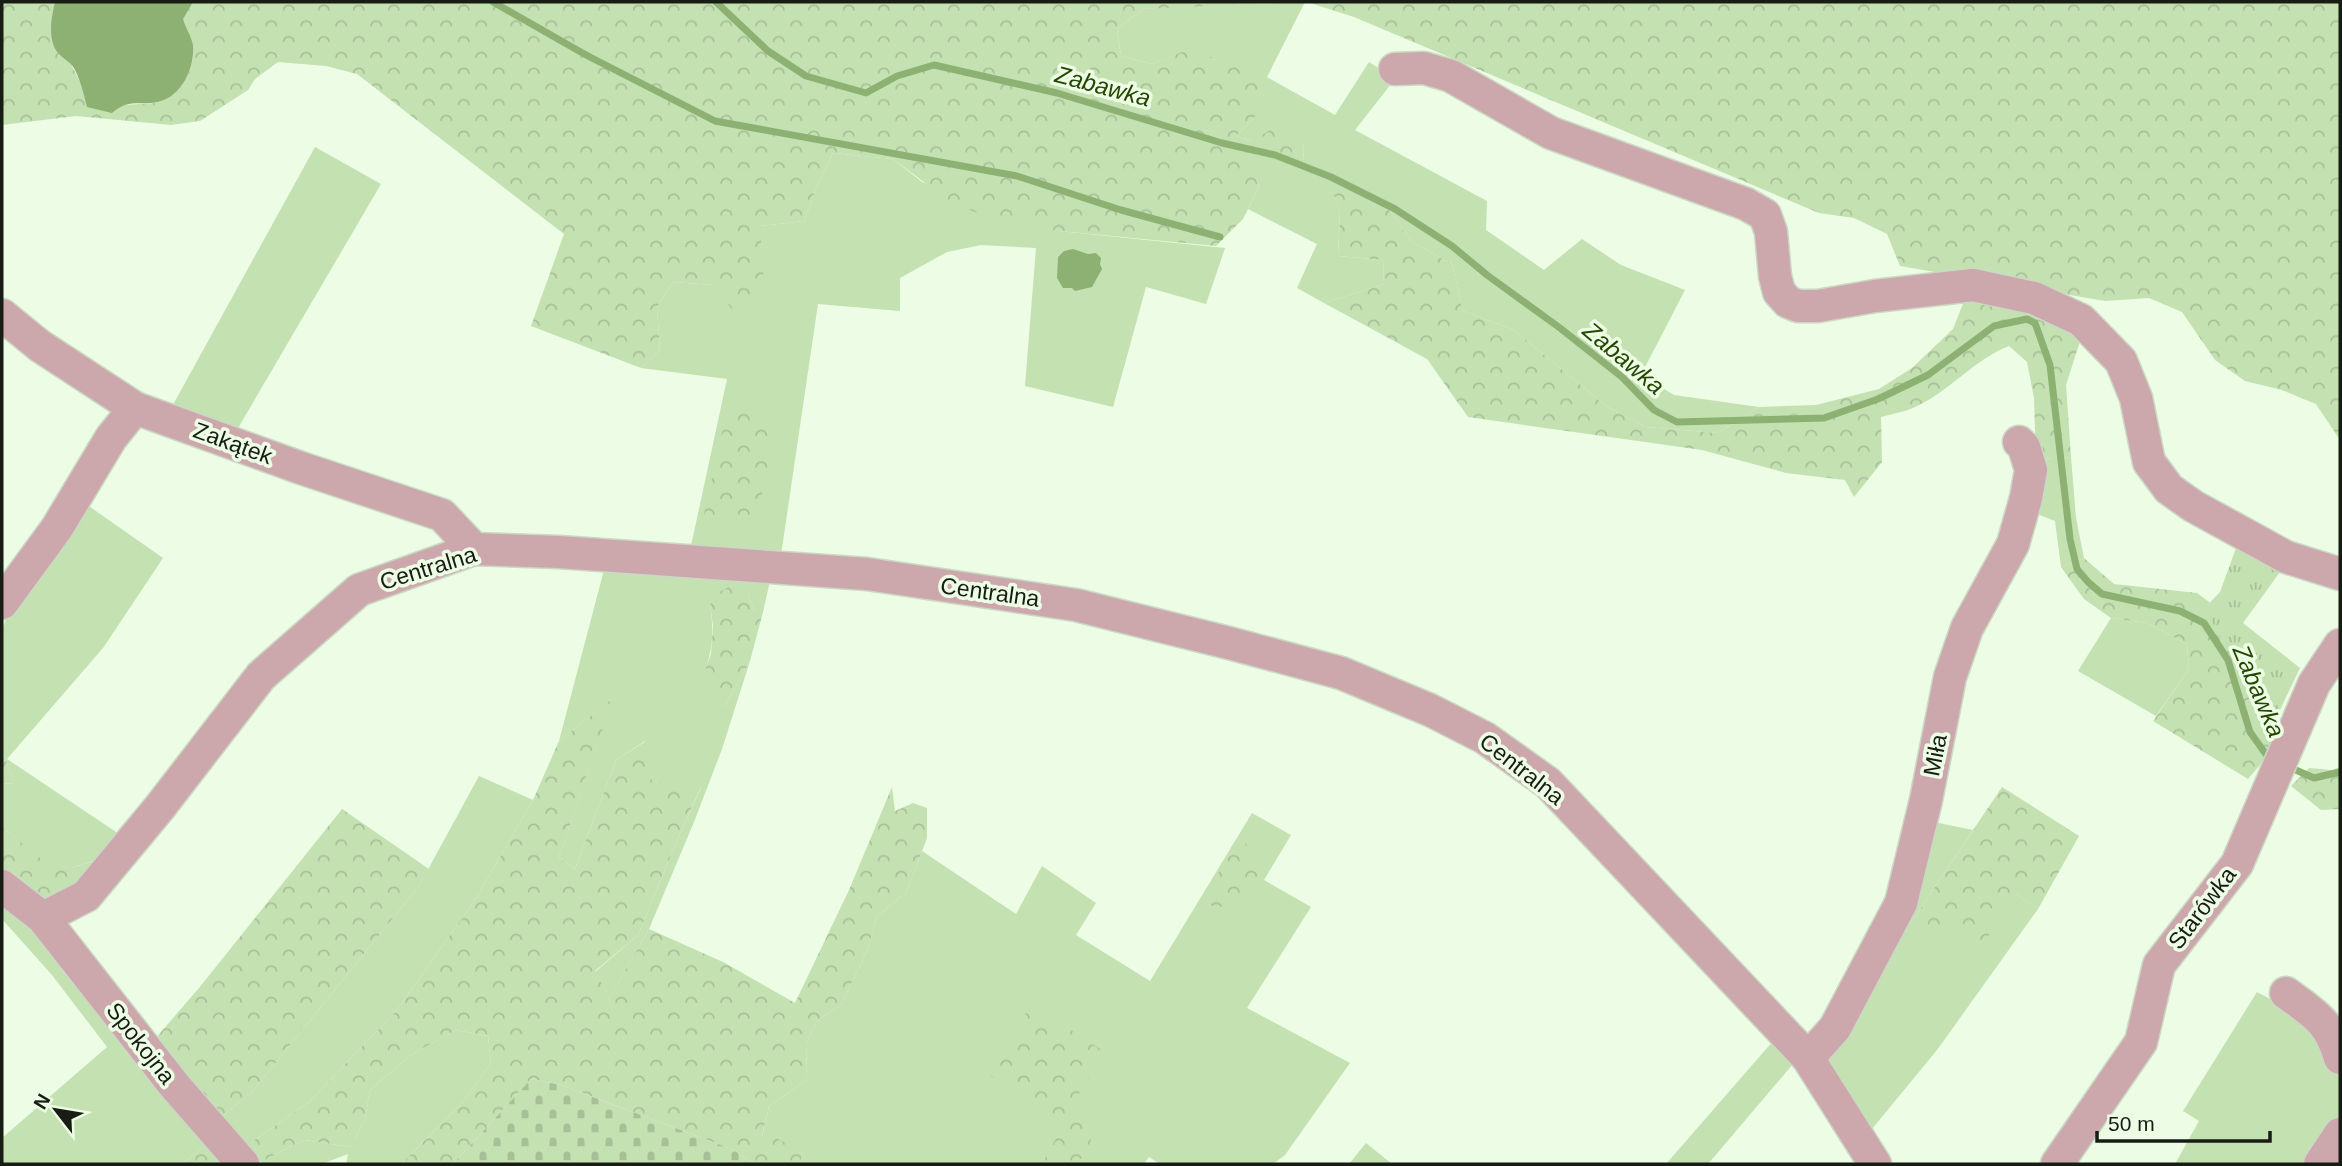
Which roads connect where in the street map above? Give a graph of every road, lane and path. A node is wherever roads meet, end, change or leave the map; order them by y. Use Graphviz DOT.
graph roads {
  1 [pos="1395,69"];
  2 [pos="2,315"];
  3 [pos="135,408"];
  4 [pos="2019,442"];
  5 [pos="474,549"];
  6 [pos="2340,575"];
  7 [pos="2,603"];
  8 [pos="2340,645"];
  9 [pos="2,886"];
  10 [pos="43,918"];
  11 [pos="2286,993"];
  12 [pos="1808,1058"];
  13 [pos="2340,1058"];
  14 [pos="2340,1134"];
  15 [pos="243,1164"];
  16 [pos="1875,1164"];
  17 [pos="2057,1164"];
  18 [pos="2320,1164"];
  1 -- 6 [label="street"];
  2 -- 3 [label="street, Zakątek"];
  3 -- 5 [label="street, Zakątek"];
  3 -- 7 [label="street"];
  4 -- 12 [label="street, Miła"];
  5 -- 10 [label="street, Centralna"];
  5 -- 12 [label="street, Centralna"];
  8 -- 17 [label="street, Starówka"];
  9 -- 10 [label="street, Spokojna"];
  10 -- 15 [label="street, Spokojna"];
  11 -- 13 [label="street"];
  12 -- 16 [label="street, Centralna"];
  14 -- 18 [label="street"];
}
